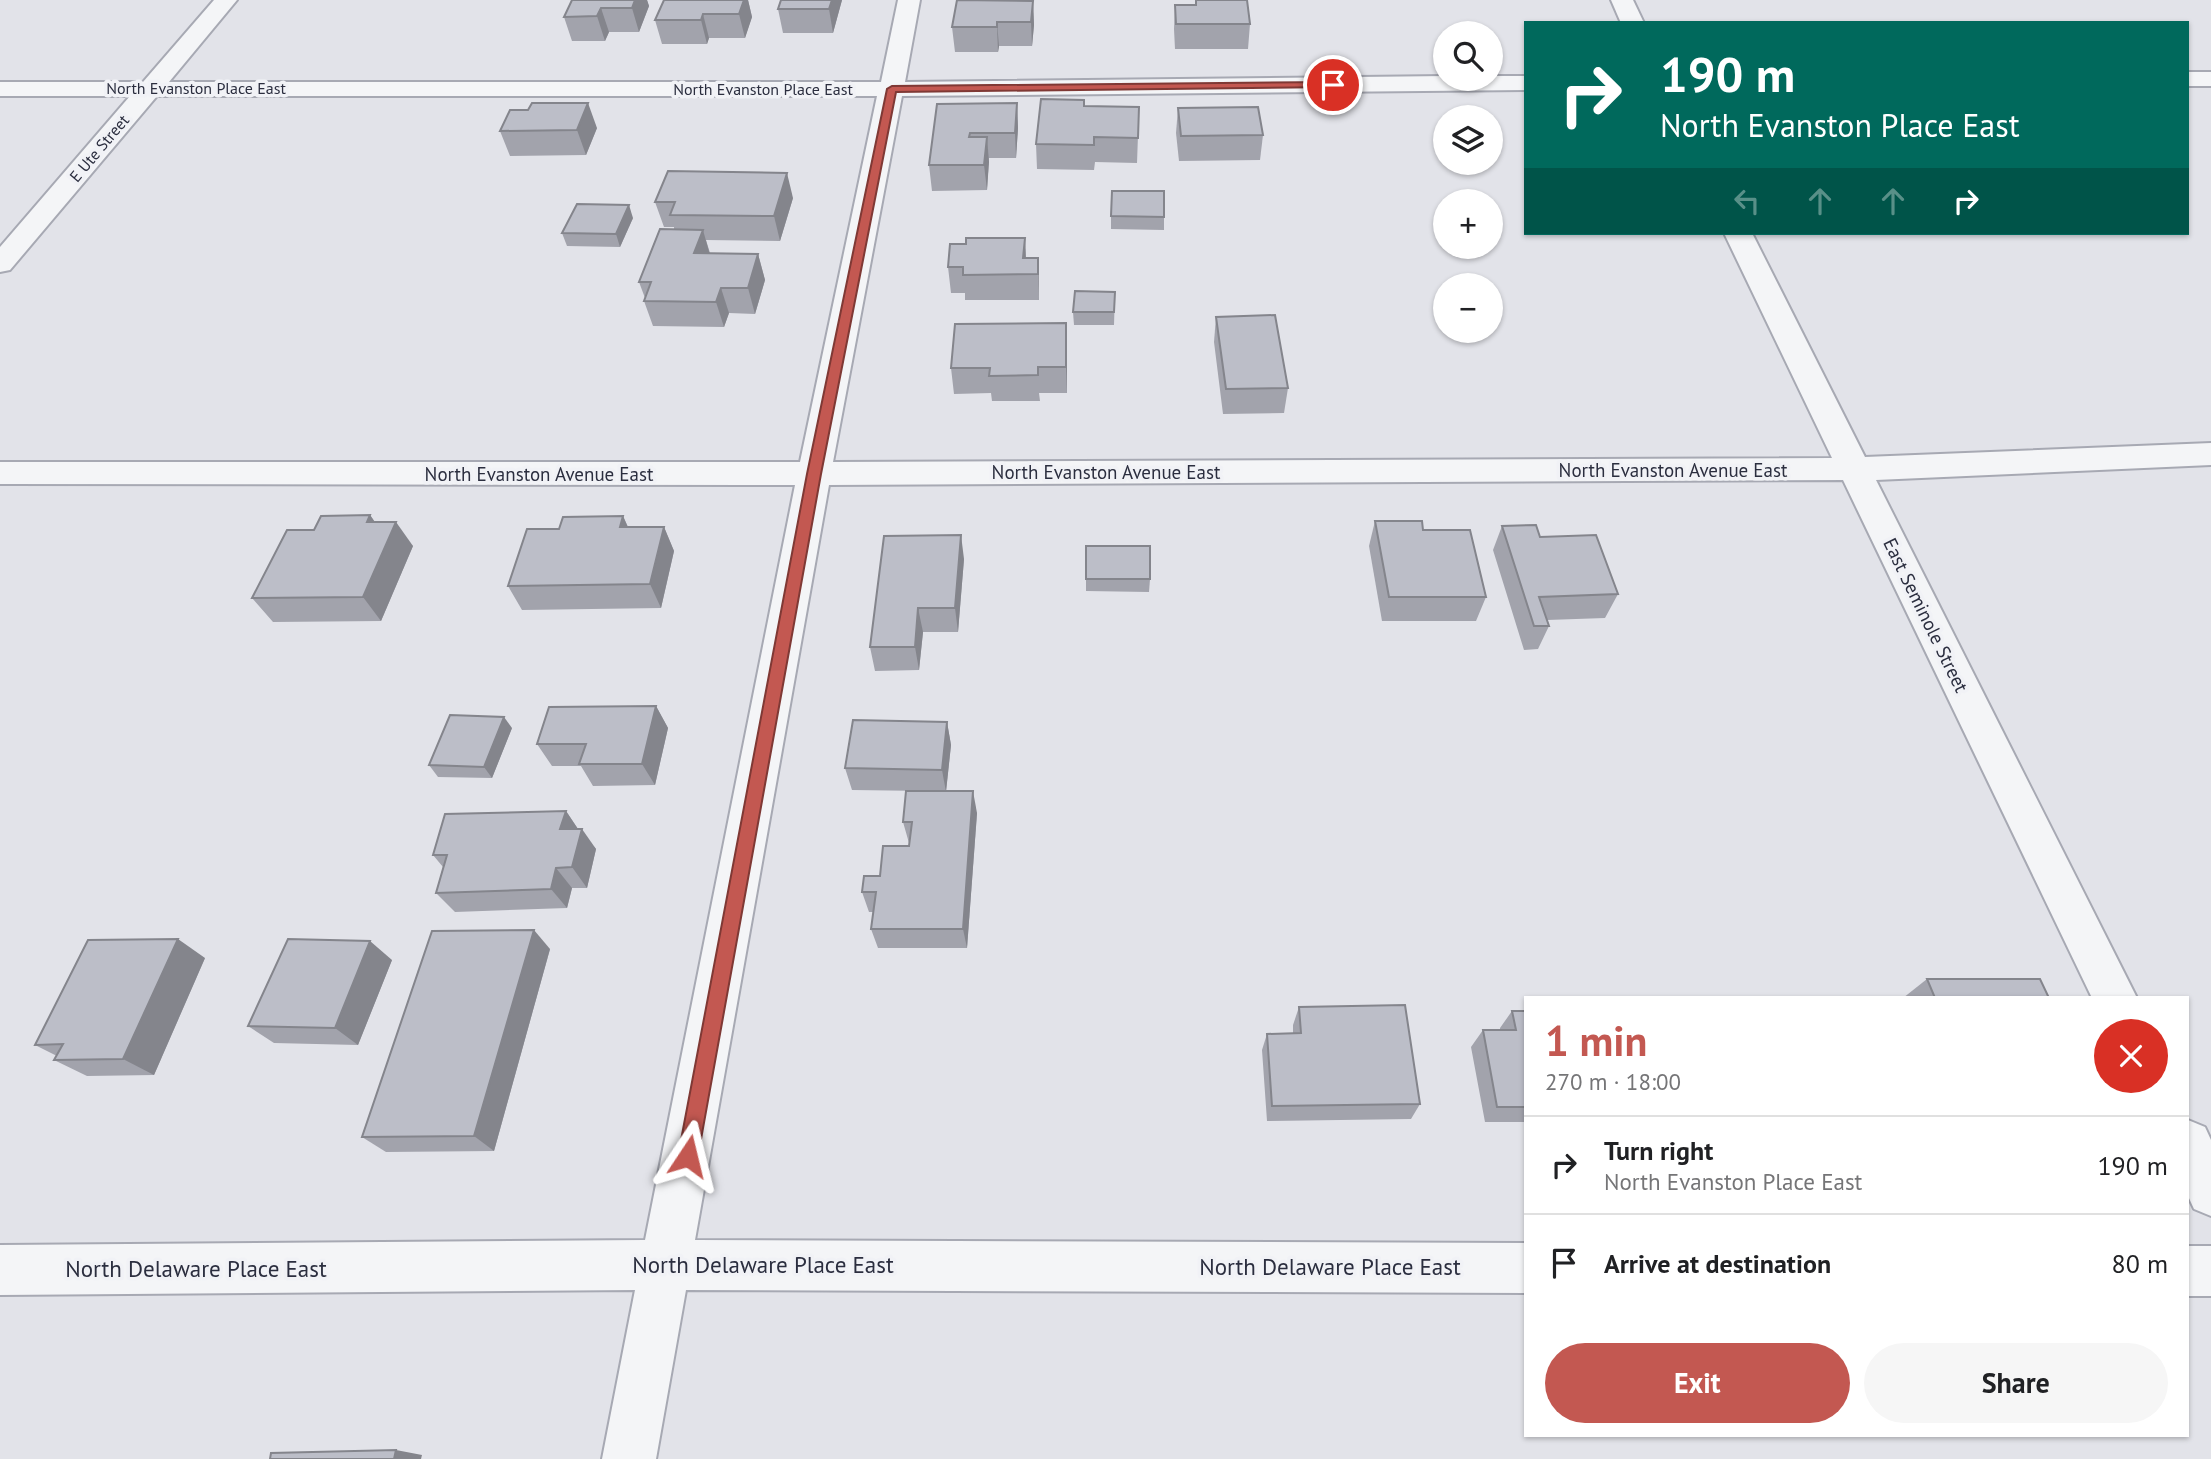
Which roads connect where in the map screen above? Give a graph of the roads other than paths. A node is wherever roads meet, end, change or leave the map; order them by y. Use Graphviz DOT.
graph roads {
  1 [pos="226,0"];
  2 [pos="909,0"];
  3 [pos="1622,0"];
  4 [pos="1632,21"];
  5 [pos="2189,79"];
  6 [pos="2211,79"];
  7 [pos="1524,83"];
  8 [pos="150,88"];
  9 [pos="0,89"];
  10 [pos="892,89"];
  11 [pos="1739,235"];
  12 [pos="0,264"];
  13 [pos="2211,454"];
  14 [pos="1854,469"];
  15 [pos="0,473"];
  16 [pos="814,474"];
  17 [pos="2114,996"];
  18 [pos="2189,1146"];
  19 [pos="2211,1192"];
  20 [pos="667,1265"];
  21 [pos="1524,1268"];
  22 [pos="0,1270"];
  23 [pos="2189,1271"];
  24 [pos="2211,1271"];
  25 [pos="629,1459"];
  1 -- 8 [label="street, E Ute Street"];
  2 -- 10 [label="street"];
  3 -- 4 [label="street"];
  5 -- 6 [label="street"];
  7 -- 10 [label="street, North Evanston Place East"];
  8 -- 9 [label="street, North Evanston Place East"];
  8 -- 10 [label="street, North Evanston Place East"];
  8 -- 12 [label="street, E Ute Street"];
  10 -- 16 [label="street"];
  11 -- 14 [label="street, East Seminole Street"];
  13 -- 14 [label="street, North Evanston Avenue East"];
  14 -- 16 [label="street, North Evanston Avenue East"];
  14 -- 17 [label="street, East Seminole Street"];
  15 -- 16 [label="street, North Evanston Avenue East"];
  16 -- 20 [label="street"];
  18 -- 19 [label="street"];
  20 -- 21 [label="street, North Delaware Place East"];
  20 -- 22 [label="street, North Delaware Place East"];
  20 -- 25 [label="street"];
  23 -- 24 [label="street"];
}
